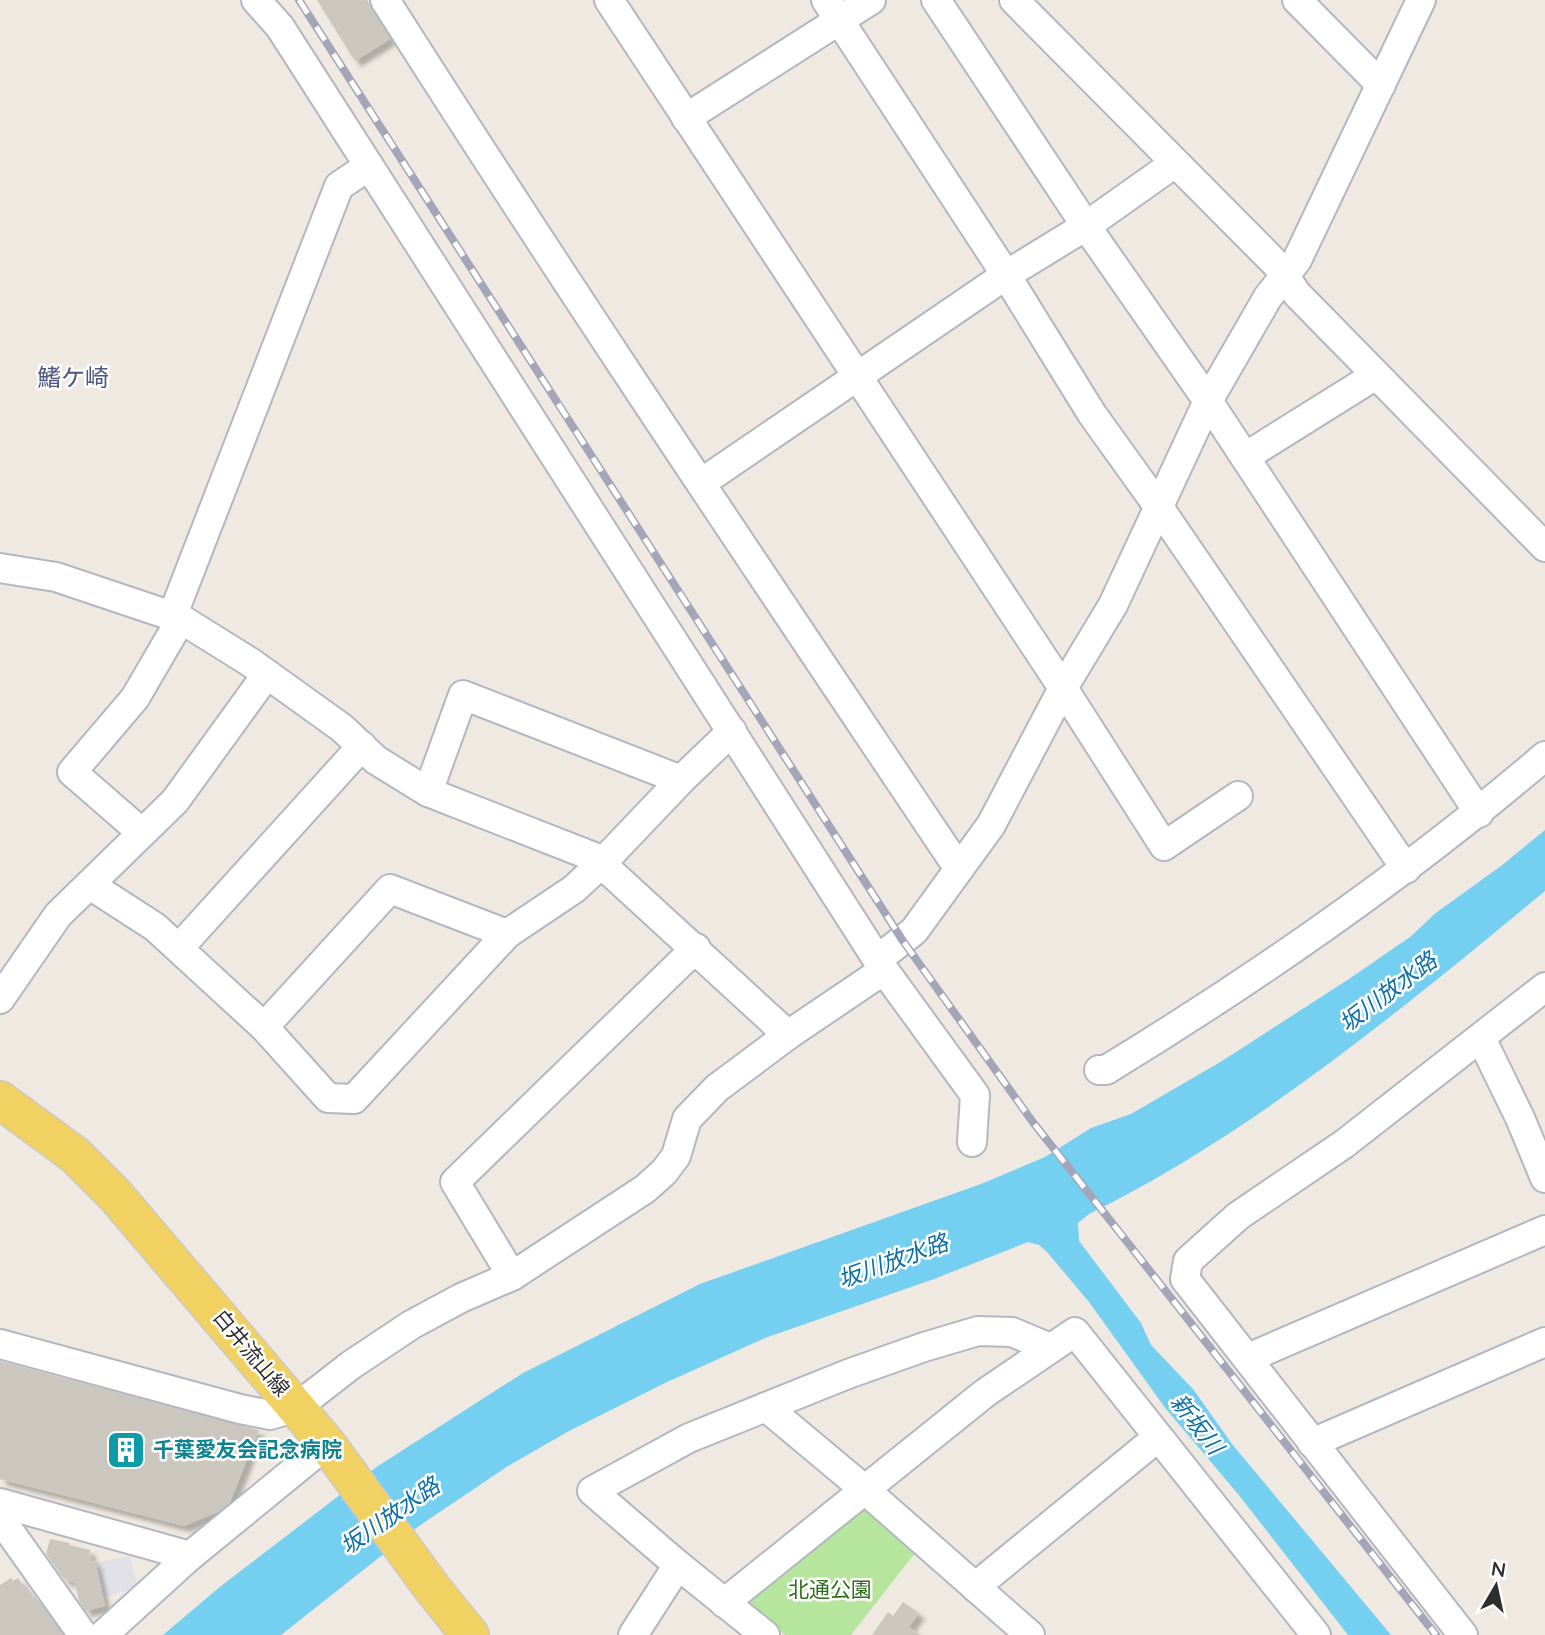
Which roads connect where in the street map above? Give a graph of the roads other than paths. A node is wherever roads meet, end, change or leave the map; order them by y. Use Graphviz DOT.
graph roads {
  1 [pos="256,0"];
  2 [pos="385,0"];
  3 [pos="609,0"];
  4 [pos="871,0"];
  5 [pos="936,0"];
  6 [pos="1014,0"];
  7 [pos="1297,0"];
  8 [pos="1421,0"];
  9 [pos="832,10"];
  10 [pos="1381,85"];
  11 [pos="686,118"];
  12 [pos="1175,163"];
  13 [pos="369,166"];
  14 [pos="1086,226"];
  15 [pos="1006,275"];
  16 [pos="1285,275"];
  17 [pos="1376,375"];
  18 [pos="858,376"];
  19 [pos="1208,401"];
  20 [pos="1245,457"];
  21 [pos="701,483"];
  22 [pos="1158,506"];
  23 [pos="1545,547"];
  24 [pos="0,568"];
  25 [pos="177,618"];
  26 [pos="267,674"];
  27 [pos="1063,688"];
  28 [pos="732,731"];
  29 [pos="362,746"];
  30 [pos="1545,756"];
  31 [pos="681,780"];
  32 [pos="428,792"];
  33 [pos="1238,796"];
  34 [pos="1479,813"];
  35 [pos="141,832"];
  36 [pos="601,864"];
  37 [pos="959,869"];
  38 [pos="1406,869"];
  39 [pos="90,884"];
  40 [pos="507,934"];
  41 [pos="178,948"];
  42 [pos="696,948"];
  43 [pos="881,964"];
  44 [pos="1545,987"];
  45 [pos="0,999"];
  46 [pos="264,1027"];
  47 [pos="788,1035"];
  48 [pos="1481,1038"];
  49 [pos="1099,1070"];
  50 [pos="0,1100"];
  51 [pos="972,1142"];
  52 [pos="1545,1178"];
  53 [pos="1545,1230"];
  54 [pos="512,1276"];
  55 [pos="1545,1342"];
  56 [pos="0,1343"];
  57 [pos="1050,1348"];
  58 [pos="1248,1358"];
  59 [pos="296,1407"];
  60 [pos="766,1407"];
  61 [pos="1157,1438"];
  62 [pos="1311,1443"];
  63 [pos="330,1449"];
  64 [pos="864,1489"];
  65 [pos="0,1503"];
  66 [pos="0,1518"];
  67 [pos="190,1556"];
  68 [pos="677,1565"];
  69 [pos="975,1587"];
  70 [pos="724,1603"];
  71 [pos="83,1635"];
  72 [pos="103,1635"];
  73 [pos="470,1635"];
  74 [pos="633,1635"];
  75 [pos="765,1635"];
  76 [pos="1030,1635"];
  77 [pos="1316,1635"];
  78 [pos="1463,1635"];
  1 -- 13 [label="street"];
  2 -- 21 [label="street"];
  3 -- 11 [label="street"];
  4 -- 9 [label="street"];
  5 -- 14 [label="street"];
  6 -- 12 [label="street"];
  7 -- 10 [label="street"];
  8 -- 10 [label="street"];
  9 -- 11 [label="street"];
  9 -- 15 [label="street"];
  10 -- 16 [label="street"];
  11 -- 18 [label="street"];
  12 -- 14 [label="street"];
  12 -- 16 [label="street"];
  13 -- 25 [label="street"];
  13 -- 28 [label="street"];
  14 -- 15 [label="street"];
  14 -- 19 [label="street"];
  15 -- 18 [label="street"];
  15 -- 22 [label="street"];
  16 -- 17 [label="street"];
  16 -- 19 [label="street"];
  17 -- 20 [label="street"];
  17 -- 23 [label="street"];
  18 -- 21 [label="street"];
  18 -- 27 [label="street"];
  19 -- 20 [label="street"];
  19 -- 22 [label="street"];
  20 -- 34 [label="street"];
  21 -- 37 [label="street"];
  22 -- 27 [label="street"];
  22 -- 38 [label="street"];
  24 -- 25 [label="street"];
  25 -- 26 [label="street"];
  25 -- 35 [label="street"];
  26 -- 29 [label="street"];
  26 -- 35 [label="street"];
  27 -- 33 [label="street"];
  27 -- 37 [label="street"];
  28 -- 31 [label="street"];
  28 -- 43 [label="street"];
  29 -- 32 [label="street"];
  29 -- 41 [label="street"];
  30 -- 34 [label="street"];
  31 -- 32 [label="street"];
  31 -- 36 [label="street"];
  32 -- 36 [label="street"];
  34 -- 38 [label="street"];
  35 -- 39 [label="street"];
  36 -- 40 [label="street"];
  36 -- 42 [label="street"];
  37 -- 43 [label="street"];
  38 -- 49 [label="street"];
  39 -- 41 [label="street"];
  39 -- 45 [label="street"];
  40 -- 46 [label="street"];
  40 -- 46 [label="street"];
  41 -- 46 [label="street"];
  42 -- 47 [label="street"];
  42 -- 54 [label="street"];
  43 -- 47 [label="street"];
  43 -- 51 [label="street"];
  44 -- 48 [label="street"];
  47 -- 54 [label="street"];
  48 -- 52 [label="street"];
  48 -- 58 [label="street"];
  50 -- 59 [label="main road, 白井流山線"];
  53 -- 58 [label="street"];
  54 -- 59 [label="street"];
  55 -- 62 [label="street"];
  56 -- 59 [label="street"];
  57 -- 60 [label="street"];
  57 -- 61 [label="street"];
  57 -- 64 [label="street"];
  58 -- 62 [label="street"];
  59 -- 63 [label="main road, 白井流山線"];
  60 -- 64 [label="street"];
  60 -- 68 [label="street"];
  61 -- 69 [label="street"];
  61 -- 77 [label="street"];
  62 -- 78 [label="street"];
  63 -- 67 [label="street"];
  63 -- 73 [label="main road, 白井流山線"];
  64 -- 69 [label="street"];
  64 -- 70 [label="street"];
  65 -- 67 [label="street"];
  66 -- 71 [label="street"];
  67 -- 72 [label="street"];
  68 -- 70 [label="street"];
  68 -- 74 [label="street"];
  69 -- 76 [label="street"];
  70 -- 75 [label="street"];
}
